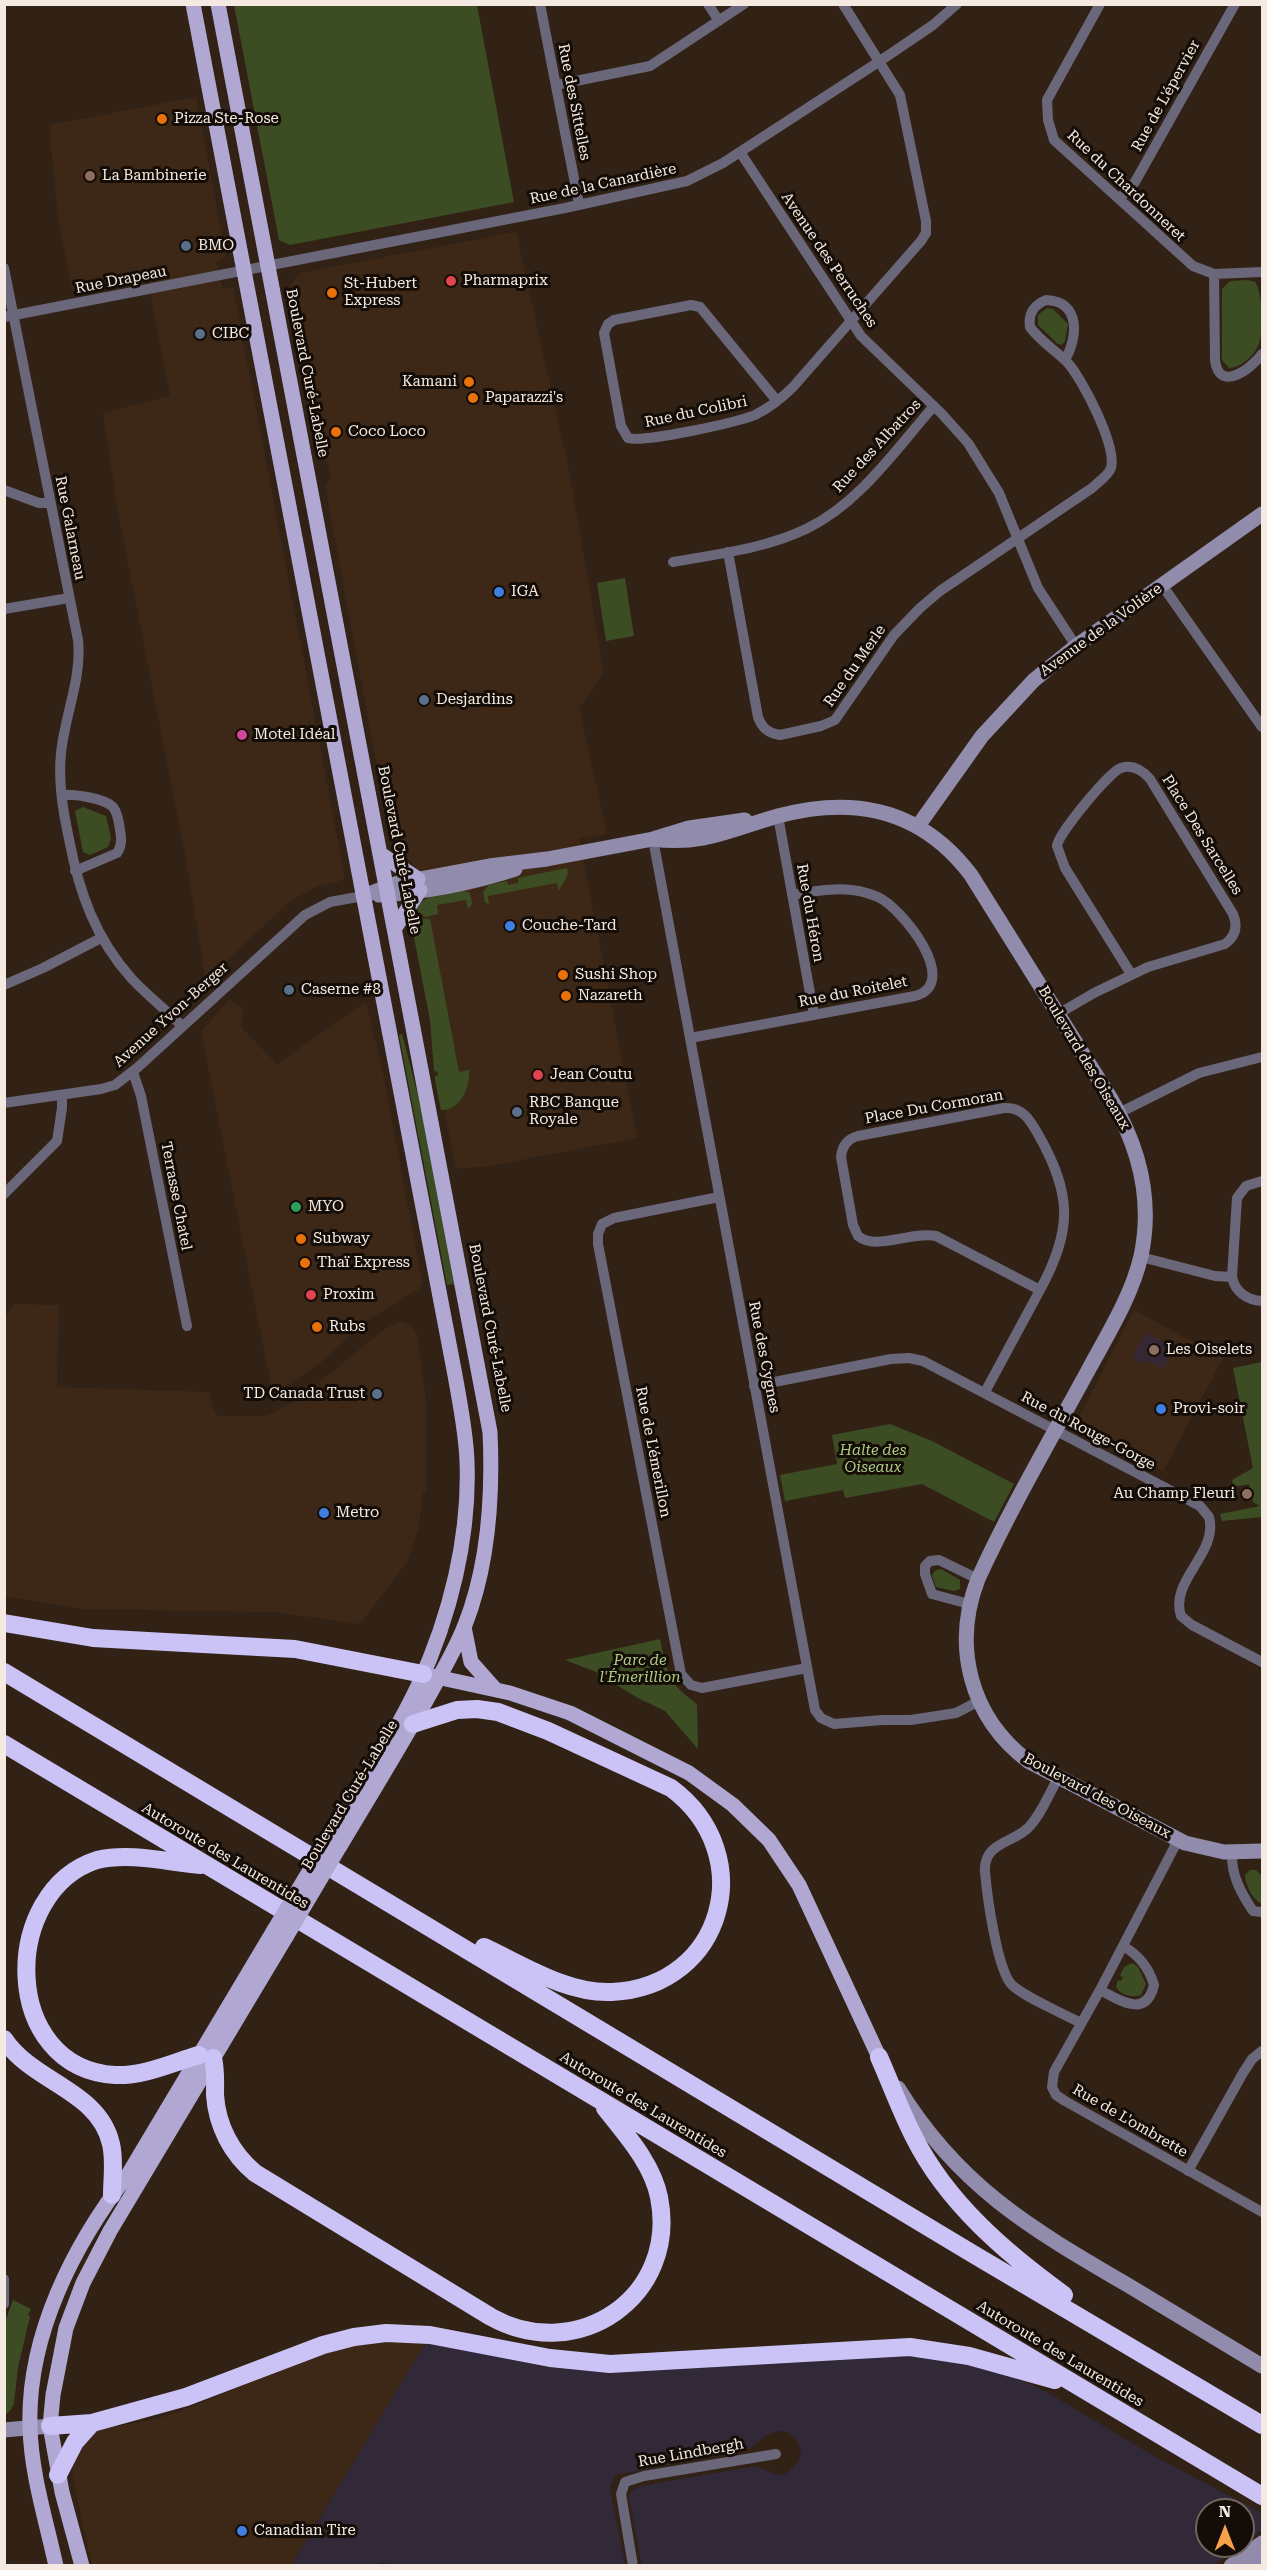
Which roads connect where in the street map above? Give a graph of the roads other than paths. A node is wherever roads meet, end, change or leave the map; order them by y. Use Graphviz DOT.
graph roads {
  1 [pos="193,4"];
  2 [pos="218,4"];
  3 [pos="540,4"];
  4 [pos="708,4"];
  5 [pos="744,4"];
  6 [pos="843,4"];
  7 [pos="957,4"];
  8 [pos="1100,4"];
  9 [pos="1235,4"];
  10 [pos="719,21"];
  11 [pos="880,61"];
  12 [pos="556,85"];
  13 [pos="740,152"];
  14 [pos="1119,199"];
  15 [pos="579,204"];
  16 [pos="268,265"];
  17 [pos="4,268"];
  18 [pos="244,270"];
  19 [pos="1263,272"];
  20 [pos="1214,274"];
  21 [pos="9,316"];
  22 [pos="850,321"];
  23 [pos="1263,354"];
  24 [pos="1065,360"];
  25 [pos="777,401"];
  26 [pos="934,406"];
  27 [pos="4,490"];
  28 [pos="50,503"];
  29 [pos="1261,519"];
  30 [pos="1018,540"];
  31 [pos="728,552"];
  32 [pos="673,562"];
  33 [pos="1162,585"];
  34 [pos="69,598"];
  35 [pos="4,609"];
  36 [pos="1076,646"];
  37 [pos="1263,727"];
  38 [pos="62,795"];
  39 [pos="778,816"];
  40 [pos="918,825"];
  41 [pos="652,839"];
  42 [pos="382,855"];
  43 [pos="75,870"];
  44 [pos="419,885"];
  45 [pos="388,891"];
  46 [pos="792,895"];
  47 [pos="363,896"];
  48 [pos="395,928"];
  49 [pos="101,938"];
  50 [pos="1131,974"];
  51 [pos="4,985"];
  52 [pos="1058,1014"];
  53 [pos="814,1015"];
  54 [pos="182,1026"];
  55 [pos="690,1038"];
  56 [pos="1263,1057"];
  57 [pos="133,1072"];
  58 [pos="62,1095"];
  59 [pos="4,1103"];
  60 [pos="1119,1113"];
  61 [pos="1263,1181"];
  62 [pos="4,1194"];
  63 [pos="719,1197"];
  64 [pos="1141,1257"];
  65 [pos="1232,1276"];
  66 [pos="1040,1290"];
  67 [pos="1263,1301"];
  68 [pos="187,1326"];
  69 [pos="754,1386"];
  70 [pos="985,1392"];
  71 [pos="1056,1431"];
  72 [pos="978,1579"];
  73 [pos="969,1604"];
  74 [pos="4,1623"];
  75 [pos="464,1627"];
  76 [pos="1263,1662"];
  77 [pos="807,1668"];
  78 [pos="4,1672"];
  79 [pos="431,1675"];
  80 [pos="495,1689"];
  81 [pos="979,1701"];
  82 [pos="413,1724"];
  83 [pos="4,1744"];
  84 [pos="1058,1778"];
  85 [pos="1178,1840"];
  86 [pos="334,1843"];
  87 [pos="1263,1851"];
  88 [pos="1232,1853"];
  89 [pos="208,1866"];
  90 [pos="1263,1912"];
  91 [pos="409,1913"];
  92 [pos="1123,1946"];
  93 [pos="1100,1990"];
  94 [pos="1081,2023"];
  95 [pos="4,2039"];
  96 [pos="1263,2051"];
  97 [pos="206,2056"];
  98 [pos="879,2057"];
  99 [pos="598,2099"];
  100 [pos="1188,2171"];
  101 [pos="112,2195"];
  102 [pos="1263,2212"];
  103 [pos="4,2279"];
  104 [pos="4,2304"];
  105 [pos="1149,2356"];
  106 [pos="1263,2366"];
  107 [pos="1079,2388"];
  108 [pos="92,2423"];
  109 [pos="1263,2425"];
  110 [pos="50,2427"];
  111 [pos="30,2428"];
  112 [pos="4,2430"];
  113 [pos="776,2454"];
  114 [pos="58,2475"];
  115 [pos="1263,2496"];
  116 [pos="1263,2543"];
  117 [pos="1263,2559"];
  118 [pos="56,2565"];
  119 [pos="81,2565"];
  120 [pos="633,2565"];
  121 [pos="1231,2565"];
  122 [pos="1254,2565"];
  1 -- 18 [label="main road, Boulevard Curé-Labelle"];
  2 -- 16 [label="main road, Boulevard Curé-Labelle"];
  3 -- 12 [label="street, Rue des Sittelles"];
  4 -- 10 [label="street"];
  5 -- 10 [label="street"];
  6 -- 11 [label="street, Rue du Colibri"];
  7 -- 11 [label="street, Rue de la Canardière"];
  8 -- 14 [label="street, Rue du Chardonneret"];
  9 -- 14 [label="street, Rue de L'épervier"];
  10 -- 12 [label="street"];
  11 -- 13 [label="street, Rue de la Canardière"];
  11 -- 22 [label="street, Rue du Colibri"];
  12 -- 15 [label="street, Rue des Sittelles"];
  13 -- 15 [label="street, Rue de la Canardière"];
  13 -- 22 [label="street, Avenue des Perruches"];
  14 -- 20 [label="street, Rue du Chardonneret"];
  15 -- 16 [label="street, Rue de la Canardière"];
  16 -- 18 [label="street, Rue de la Canardière"];
  16 -- 42 [label="main road, Boulevard Curé-Labelle"];
  17 -- 21 [label="street, Rue Galarneau"];
  18 -- 21 [label="street, Rue Drapeau"];
  18 -- 47 [label="main road, Boulevard Curé-Labelle"];
  19 -- 20 [label="street, Rue du Chardonneret"];
  20 -- 23 [label="street"];
  21 -- 28 [label="street, Rue Galarneau"];
  22 -- 25 [label="street, Rue du Colibri"];
  22 -- 26 [label="street, Avenue des Perruches"];
  24 -- 24 [label="street"];
  24 -- 30 [label="street, Rue du Merle"];
  25 -- 25 [label="street, Rue du Colibri"];
  26 -- 30 [label="street, Avenue des Perruches"];
  26 -- 31 [label="street, Rue des Albatros"];
  27 -- 28 [label="street"];
  28 -- 34 [label="street, Rue Galarneau"];
  29 -- 33 [label="street, Avenue de la Volière"];
  30 -- 31 [label="street, Rue du Merle"];
  30 -- 36 [label="street, Avenue des Perruches"];
  31 -- 32 [label="street, Rue des Albatros"];
  33 -- 36 [label="street, Avenue de la Volière"];
  33 -- 37 [label="street"];
  34 -- 35 [label="street"];
  34 -- 38 [label="street, Rue Galarneau"];
  36 -- 40 [label="street, Avenue de la Volière"];
  38 -- 43 [label="street, Rue Galarneau"];
  38 -- 43 [label="street"];
  39 -- 40 [label="street, Boulevard des Oiseaux"];
  39 -- 41 [label="street, Boulevard des Oiseaux"];
  39 -- 46 [label="street, Rue du Héron"];
  40 -- 52 [label="street, Boulevard des Oiseaux"];
  41 -- 44 [label="street, Boulevard des Oiseaux"];
  41 -- 55 [label="street, Rue des Cygnes"];
  42 -- 44 [label="main road"];
  42 -- 45 [label="main road, Boulevard Curé-Labelle"];
  43 -- 49 [label="street, Rue Galarneau"];
  44 -- 45 [label="street, Boulevard des Oiseaux"];
  44 -- 48 [label="main road"];
  45 -- 47 [label="street, Boulevard des Oiseaux"];
  45 -- 48 [label="main road, Boulevard Curé-Labelle"];
  46 -- 53 [label="street, Rue du Héron"];
  46 -- 53 [label="street, Rue du Roitelet"];
  47 -- 54 [label="street, Avenue Yvon-Berger"];
  47 -- 79 [label="main road, Boulevard Curé-Labelle"];
  48 -- 75 [label="main road, Boulevard Curé-Labelle"];
  49 -- 51 [label="street"];
  49 -- 54 [label="street, Rue Galarneau"];
  50 -- 50 [label="street, Place Des Sarcelles"];
  50 -- 52 [label="street, Place Des Sarcelles"];
  52 -- 60 [label="street, Boulevard des Oiseaux"];
  53 -- 55 [label="street, Rue du Roitelet"];
  54 -- 57 [label="street, Avenue Yvon-Berger"];
  55 -- 63 [label="street, Rue des Cygnes"];
  56 -- 60 [label="street"];
  57 -- 58 [label="street, Avenue Yvon-Berger"];
  57 -- 68 [label="street, Terrasse Chatel"];
  58 -- 59 [label="street, Avenue Yvon-Berger"];
  58 -- 62 [label="street"];
  60 -- 64 [label="street, Boulevard des Oiseaux"];
  61 -- 65 [label="street"];
  63 -- 69 [label="street, Rue des Cygnes"];
  63 -- 77 [label="street, Rue de L'émerillon"];
  64 -- 65 [label="street"];
  64 -- 71 [label="street, Boulevard des Oiseaux"];
  65 -- 67 [label="street"];
  66 -- 66 [label="street, Place Du Cormoran"];
  66 -- 70 [label="street, Place Du Cormoran"];
  69 -- 70 [label="street, Rue du Rouge-Gorge"];
  69 -- 77 [label="street, Rue des Cygnes"];
  70 -- 71 [label="street, Rue du Rouge-Gorge"];
  71 -- 72 [label="street, Boulevard des Oiseaux"];
  71 -- 76 [label="street, Rue du Rouge-Gorge"];
  72 -- 73 [label="street, Boulevard des Oiseaux"];
  72 -- 73 [label="street"];
  73 -- 81 [label="street, Boulevard des Oiseaux"];
  74 -- 79 [label="highway"];
  75 -- 79 [label="main road, Boulevard Curé-Labelle"];
  75 -- 80 [label="main road"];
  77 -- 81 [label="street, Rue des Cygnes"];
  78 -- 91 [label="highway"];
  79 -- 80 [label="main road"];
  79 -- 82 [label="main road, Boulevard Curé-Labelle"];
  79 -- 86 [label="main road, Boulevard Curé-Labelle"];
  80 -- 98 [label="main road"];
  81 -- 84 [label="street, Boulevard des Oiseaux"];
  82 -- 86 [label="main road, Boulevard Curé-Labelle"];
  82 -- 91 [label="highway"];
  83 -- 89 [label="highway, Autoroute des Laurentides"];
  84 -- 85 [label="street, Boulevard des Oiseaux"];
  84 -- 94 [label="street"];
  85 -- 88 [label="street, Boulevard des Oiseaux"];
  85 -- 92 [label="street, Rue de L'ombrette"];
  86 -- 97 [label="main road, Boulevard Curé-Labelle, bridge"];
  87 -- 88 [label="street, Boulevard des Oiseaux"];
  88 -- 90 [label="street"];
  89 -- 97 [label="highway"];
  89 -- 99 [label="highway, Autoroute des Laurentides"];
  91 -- 105 [label="highway"];
  92 -- 93 [label="street, Rue de L'ombrette"];
  92 -- 93 [label="street"];
  93 -- 94 [label="street, Rue de L'ombrette"];
  94 -- 100 [label="street, Rue de L'ombrette"];
  95 -- 101 [label="highway"];
  96 -- 100 [label="street"];
  97 -- 99 [label="highway"];
  97 -- 101 [label="main road, Boulevard Curé-Labelle"];
  97 -- 110 [label="main road, Boulevard Curé-Labelle"];
  98 -- 105 [label="highway"];
  98 -- 106 [label="street"];
  99 -- 107 [label="highway, Autoroute des Laurentides"];
  100 -- 102 [label="street, Rue de L'ombrette"];
  101 -- 111 [label="main road, Boulevard Curé-Labelle"];
  103 -- 104 [label="street"];
  105 -- 109 [label="highway"];
  107 -- 108 [label="highway"];
  107 -- 115 [label="highway, Autoroute des Laurentides"];
  108 -- 110 [label="highway"];
  108 -- 114 [label="highway"];
  110 -- 111 [label="street"];
  110 -- 114 [label="main road, Boulevard Curé-Labelle"];
  111 -- 112 [label="street"];
  111 -- 118 [label="main road, Boulevard Curé-Labelle"];
  113 -- 120 [label="street, Rue Lindbergh"];
  114 -- 119 [label="main road, Boulevard Curé-Labelle"];
  116 -- 121 [label="street"];
  117 -- 122 [label="street"];
}
